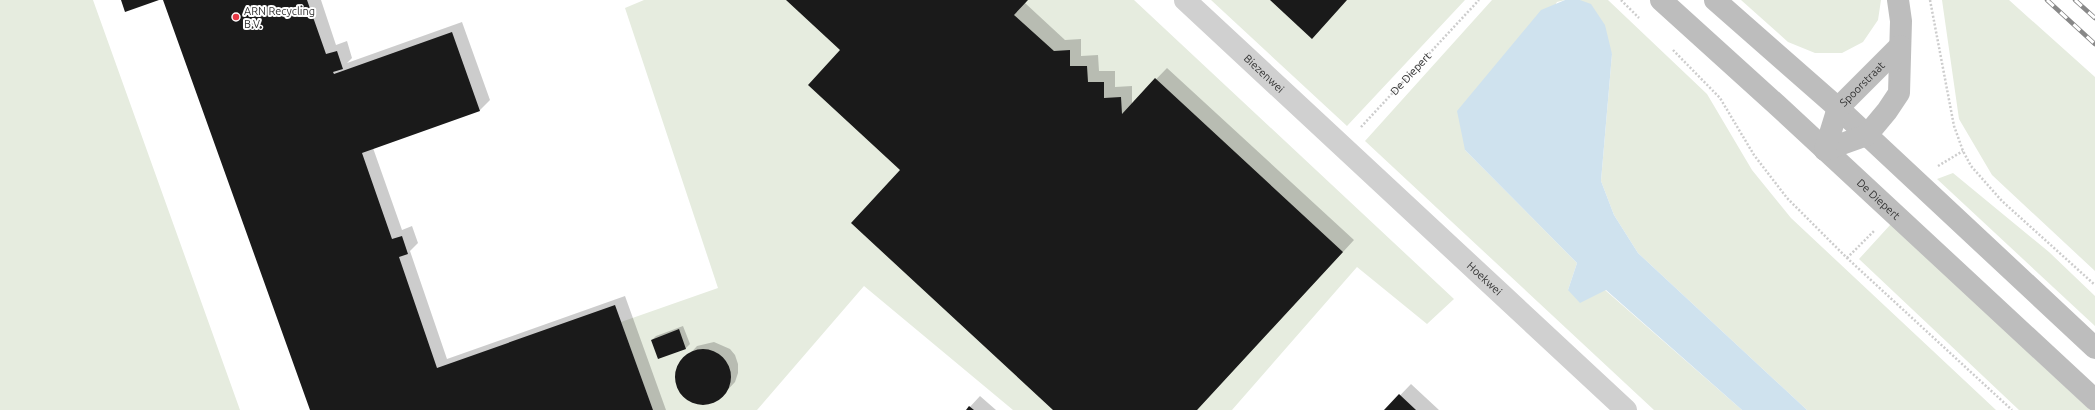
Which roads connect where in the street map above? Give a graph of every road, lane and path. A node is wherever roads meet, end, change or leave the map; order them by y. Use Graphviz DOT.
graph roads {
  1 [pos="1185,0"];
  2 [pos="1479,0"];
  3 [pos="1621,0"];
  4 [pos="1661,0"];
  5 [pos="1715,0"];
  6 [pos="1898,0"];
  7 [pos="1930,0"];
  8 [pos="1642,21"];
  9 [pos="1900,46"];
  10 [pos="1670,47"];
  11 [pos="1838,108"];
  12 [pos="1867,135"];
  13 [pos="1343,147"];
  14 [pos="1825,150"];
  15 [pos="2095,285"];
  16 [pos="2095,348"];
  17 [pos="2095,400"];
  18 [pos="1626,410"];
  19 [pos="2012,410"];
  1 -- 13 [label="street, Biezenwei"];
  2 -- 13 [label="path, De Diepert"];
  3 -- 8 [label="path"];
  4 -- 14 [label="main road, De Diepert"];
  5 -- 11 [label="main road"];
  6 -- 9 [label="main road, Spoorstraat"];
  7 -- 15 [label="path"];
  9 -- 11 [label="main road, Spoorstraat"];
  9 -- 12 [label="main road, Spoorstraat"];
  10 -- 19 [label="path"];
  11 -- 12 [label="main road"];
  11 -- 14 [label="main road, Spoorstraat"];
  12 -- 14 [label="main road"];
  12 -- 16 [label="main road"];
  13 -- 18 [label="street, Hoekwei"];
  14 -- 17 [label="main road, De Diepert"];
}
